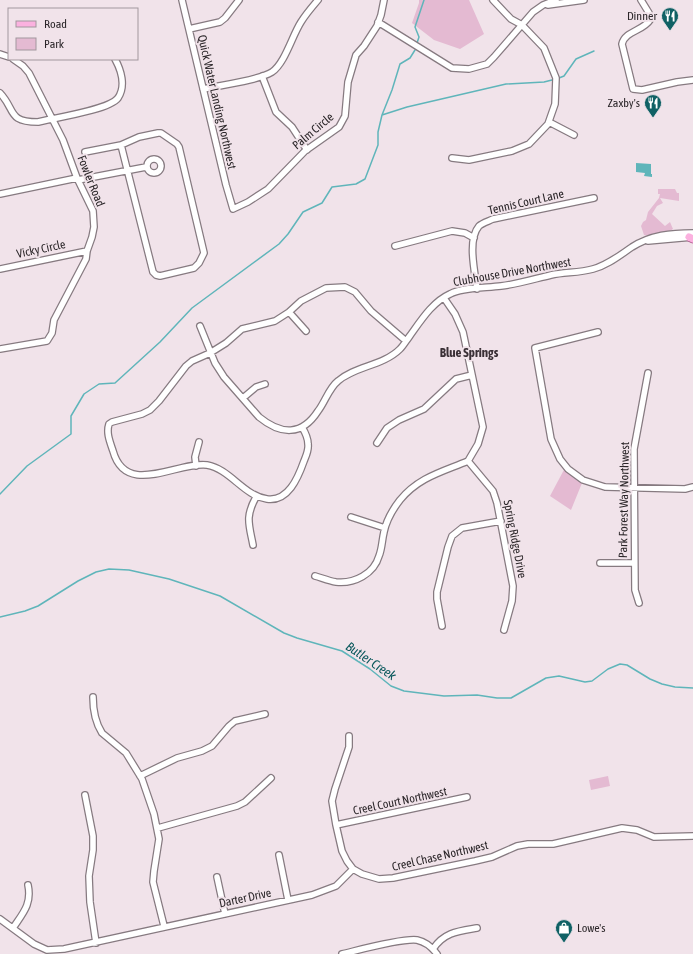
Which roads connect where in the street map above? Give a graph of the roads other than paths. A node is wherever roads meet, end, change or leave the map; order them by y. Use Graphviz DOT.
graph roads {
  1 [pos="182,0"];
  2 [pos="239,0"];
  3 [pos="318,0"];
  4 [pos="384,0"];
  5 [pos="493,0"];
  6 [pos="556,0"];
  7 [pos="584,0"];
  8 [pos="641,0"];
  9 [pos="544,5"];
  10 [pos="378,22"];
  11 [pos="522,25"];
  12 [pos="189,29"];
  13 [pos="14,60"];
  14 [pos="116,60"];
  15 [pos="262,76"];
  16 [pos="692,81"];
  17 [pos="203,89"];
  18 [pos="0,93"];
  19 [pos="52,118"];
  20 [pos="549,122"];
  21 [pos="574,135"];
  22 [pos="121,145"];
  23 [pos="307,150"];
  24 [pos="85,152"];
  25 [pos="452,158"];
  26 [pos="146,167"];
  27 [pos="127,170"];
  28 [pos="78,179"];
  29 [pos="0,194"];
  30 [pos="594,198"];
  31 [pos="233,209"];
  32 [pos="692,237"];
  33 [pos="474,238"];
  34 [pos="395,246"];
  35 [pos="87,251"];
  36 [pos="0,268"];
  37 [pos="477,289"];
  38 [pos="444,298"];
  39 [pos="289,312"];
  40 [pos="200,326"];
  41 [pos="306,331"];
  42 [pos="598,332"];
  43 [pos="406,341"];
  44 [pos="0,349"];
  45 [pos="210,353"];
  46 [pos="648,373"];
  47 [pos="472,375"];
  48 [pos="265,384"];
  49 [pos="243,398"];
  50 [pos="302,427"];
  51 [pos="199,442"];
  52 [pos="377,443"];
  53 [pos="468,461"];
  54 [pos="196,466"];
  55 [pos="693,487"];
  56 [pos="635,489"];
  57 [pos="684,489"];
  58 [pos="693,492"];
  59 [pos="256,497"];
  60 [pos="351,517"];
  61 [pos="501,521"];
  62 [pos="385,528"];
  63 [pos="253,545"];
  64 [pos="600,563"];
  65 [pos="634,563"];
  66 [pos="315,576"];
  67 [pos="639,603"];
  68 [pos="442,626"];
  69 [pos="504,630"];
  70 [pos="93,697"];
  71 [pos="265,714"];
  72 [pos="349,736"];
  73 [pos="140,776"];
  74 [pos="271,778"];
  75 [pos="85,795"];
  76 [pos="467,798"];
  77 [pos="336,825"];
  78 [pos="158,828"];
  79 [pos="693,836"];
  80 [pos="279,855"];
  81 [pos="353,869"];
  82 [pos="217,877"];
  83 [pos="28,885"];
  84 [pos="288,900"];
  85 [pos="224,914"];
  86 [pos="0,919"];
  87 [pos="164,926"];
  88 [pos="13,928"];
  89 [pos="477,928"];
  90 [pos="96,943"];
  91 [pos="433,949"];
  92 [pos="342,954"];
  93 [pos="437,954"];
  1 -- 12 [label="street, Quick Water Landing Northwest"];
  2 -- 12 [label="street"];
  3 -- 15 [label="street"];
  4 -- 10 [label="street, Palm Circle"];
  5 -- 11 [label="street"];
  6 -- 9 [label="street"];
  7 -- 9 [label="street"];
  8 -- 16 [label="street"];
  9 -- 11 [label="street"];
  10 -- 11 [label="street"];
  10 -- 23 [label="street, Palm Circle"];
  11 -- 20 [label="street"];
  12 -- 17 [label="street, Quick Water Landing Northwest"];
  13 -- 19 [label="street, Fowler Road"];
  14 -- 19 [label="street"];
  15 -- 17 [label="street"];
  15 -- 23 [label="street"];
  17 -- 31 [label="street, Quick Water Landing Northwest"];
  18 -- 19 [label="street"];
  19 -- 28 [label="street, Fowler Road"];
  20 -- 21 [label="street"];
  20 -- 25 [label="street"];
  22 -- 24 [label="street"];
  22 -- 27 [label="street"];
  22 -- 27 [label="street"];
  23 -- 31 [label="street, Palm Circle"];
  26 -- 27 [label="street"];
  27 -- 28 [label="street"];
  28 -- 29 [label="street"];
  28 -- 35 [label="street, Fowler Road"];
  30 -- 33 [label="street, Tennis Court Lane"];
  32 -- 37 [label="street, Clubhouse Drive Northwest"];
  33 -- 34 [label="street"];
  33 -- 37 [label="street"];
  35 -- 36 [label="street, Vicky Circle"];
  35 -- 44 [label="street, Fowler Road"];
  37 -- 38 [label="street, Clubhouse Drive Northwest"];
  38 -- 43 [label="street, Clubhouse Drive Northwest"];
  38 -- 47 [label="street"];
  39 -- 41 [label="street"];
  39 -- 43 [label="street"];
  39 -- 45 [label="street"];
  40 -- 45 [label="street"];
  42 -- 56 [label="street"];
  43 -- 50 [label="street, Clubhouse Drive Northwest"];
  45 -- 49 [label="street"];
  45 -- 54 [label="street"];
  46 -- 56 [label="street, Park Forest Way Northwest"];
  47 -- 52 [label="street"];
  47 -- 53 [label="street"];
  48 -- 49 [label="street"];
  49 -- 50 [label="street"];
  50 -- 59 [label="street"];
  51 -- 54 [label="street"];
  53 -- 61 [label="street, Spring Ridge Drive"];
  53 -- 62 [label="street"];
  54 -- 59 [label="street"];
  55 -- 57 [label="street"];
  56 -- 57 [label="street"];
  56 -- 65 [label="street, Park Forest Way Northwest"];
  57 -- 58 [label="street"];
  59 -- 63 [label="street"];
  60 -- 62 [label="street"];
  61 -- 68 [label="street"];
  61 -- 69 [label="street, Spring Ridge Drive"];
  62 -- 66 [label="street"];
  64 -- 65 [label="street"];
  65 -- 67 [label="street, Park Forest Way Northwest"];
  70 -- 73 [label="street"];
  71 -- 73 [label="street"];
  72 -- 77 [label="street"];
  73 -- 78 [label="street"];
  74 -- 78 [label="street"];
  75 -- 90 [label="street"];
  76 -- 77 [label="street, Creel Court Northwest"];
  77 -- 81 [label="street"];
  78 -- 87 [label="street"];
  79 -- 81 [label="street, Creel Chase Northwest"];
  80 -- 84 [label="street"];
  81 -- 84 [label="street, Darter Drive"];
  82 -- 85 [label="street"];
  83 -- 88 [label="street"];
  84 -- 85 [label="street, Darter Drive"];
  85 -- 87 [label="street, Darter Drive"];
  86 -- 88 [label="street, Darter Drive"];
  87 -- 90 [label="street, Darter Drive"];
  88 -- 90 [label="street, Darter Drive"];
  89 -- 91 [label="street"];
  91 -- 92 [label="street"];
  91 -- 93 [label="street"];
}
